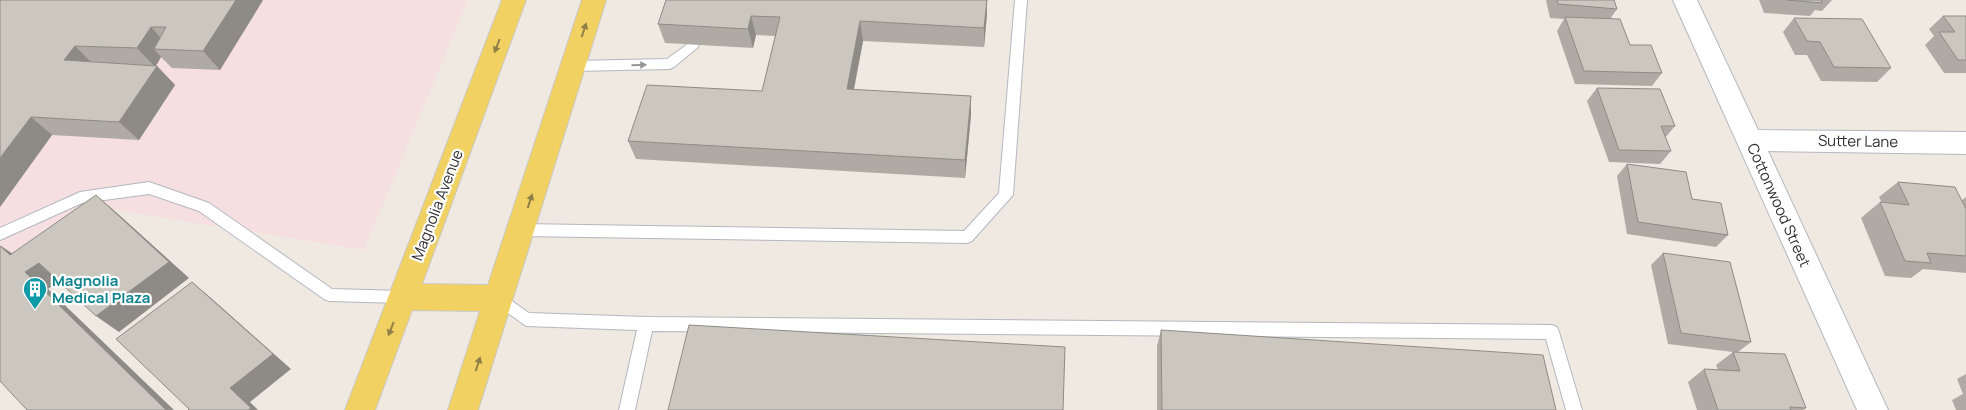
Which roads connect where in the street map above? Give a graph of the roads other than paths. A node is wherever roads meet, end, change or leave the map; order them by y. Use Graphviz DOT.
graph roads {
  1 [pos="514,0"];
  2 [pos="594,0"];
  3 [pos="1022,0"];
  4 [pos="1685,0"];
  5 [pos="693,45"];
  6 [pos="573,66"];
  7 [pos="1750,140"];
  8 [pos="1966,143"];
  9 [pos="520,230"];
  10 [pos="0,234"];
  11 [pos="403,297"];
  12 [pos="499,298"];
  13 [pos="646,324"];
  14 [pos="360,410"];
  15 [pos="463,410"];
  16 [pos="627,410"];
  17 [pos="1574,410"];
  18 [pos="1873,410"];
  1 -- 11 [label="main road, Magnolia Avenue, one-way"];
  6 -- 2 [label="main road, one-way"];
  3 -- 9 [label="lane"];
  4 -- 7 [label="street, Cottonwood Street"];
  6 -- 5 [label="lane, one-way"];
  9 -- 6 [label="main road, one-way"];
  7 -- 8 [label="street, Sutter Lane"];
  7 -- 18 [label="street, Cottonwood Street"];
  9 -- 12 [label="main road"];
  10 -- 11 [label="lane"];
  11 -- 12 [label="main road"];
  11 -- 14 [label="main road, Magnolia Avenue, one-way"];
  12 -- 13 [label="lane"];
  15 -- 12 [label="main road, one-way"];
  13 -- 16 [label="lane"];
  13 -- 17 [label="lane"];
}
